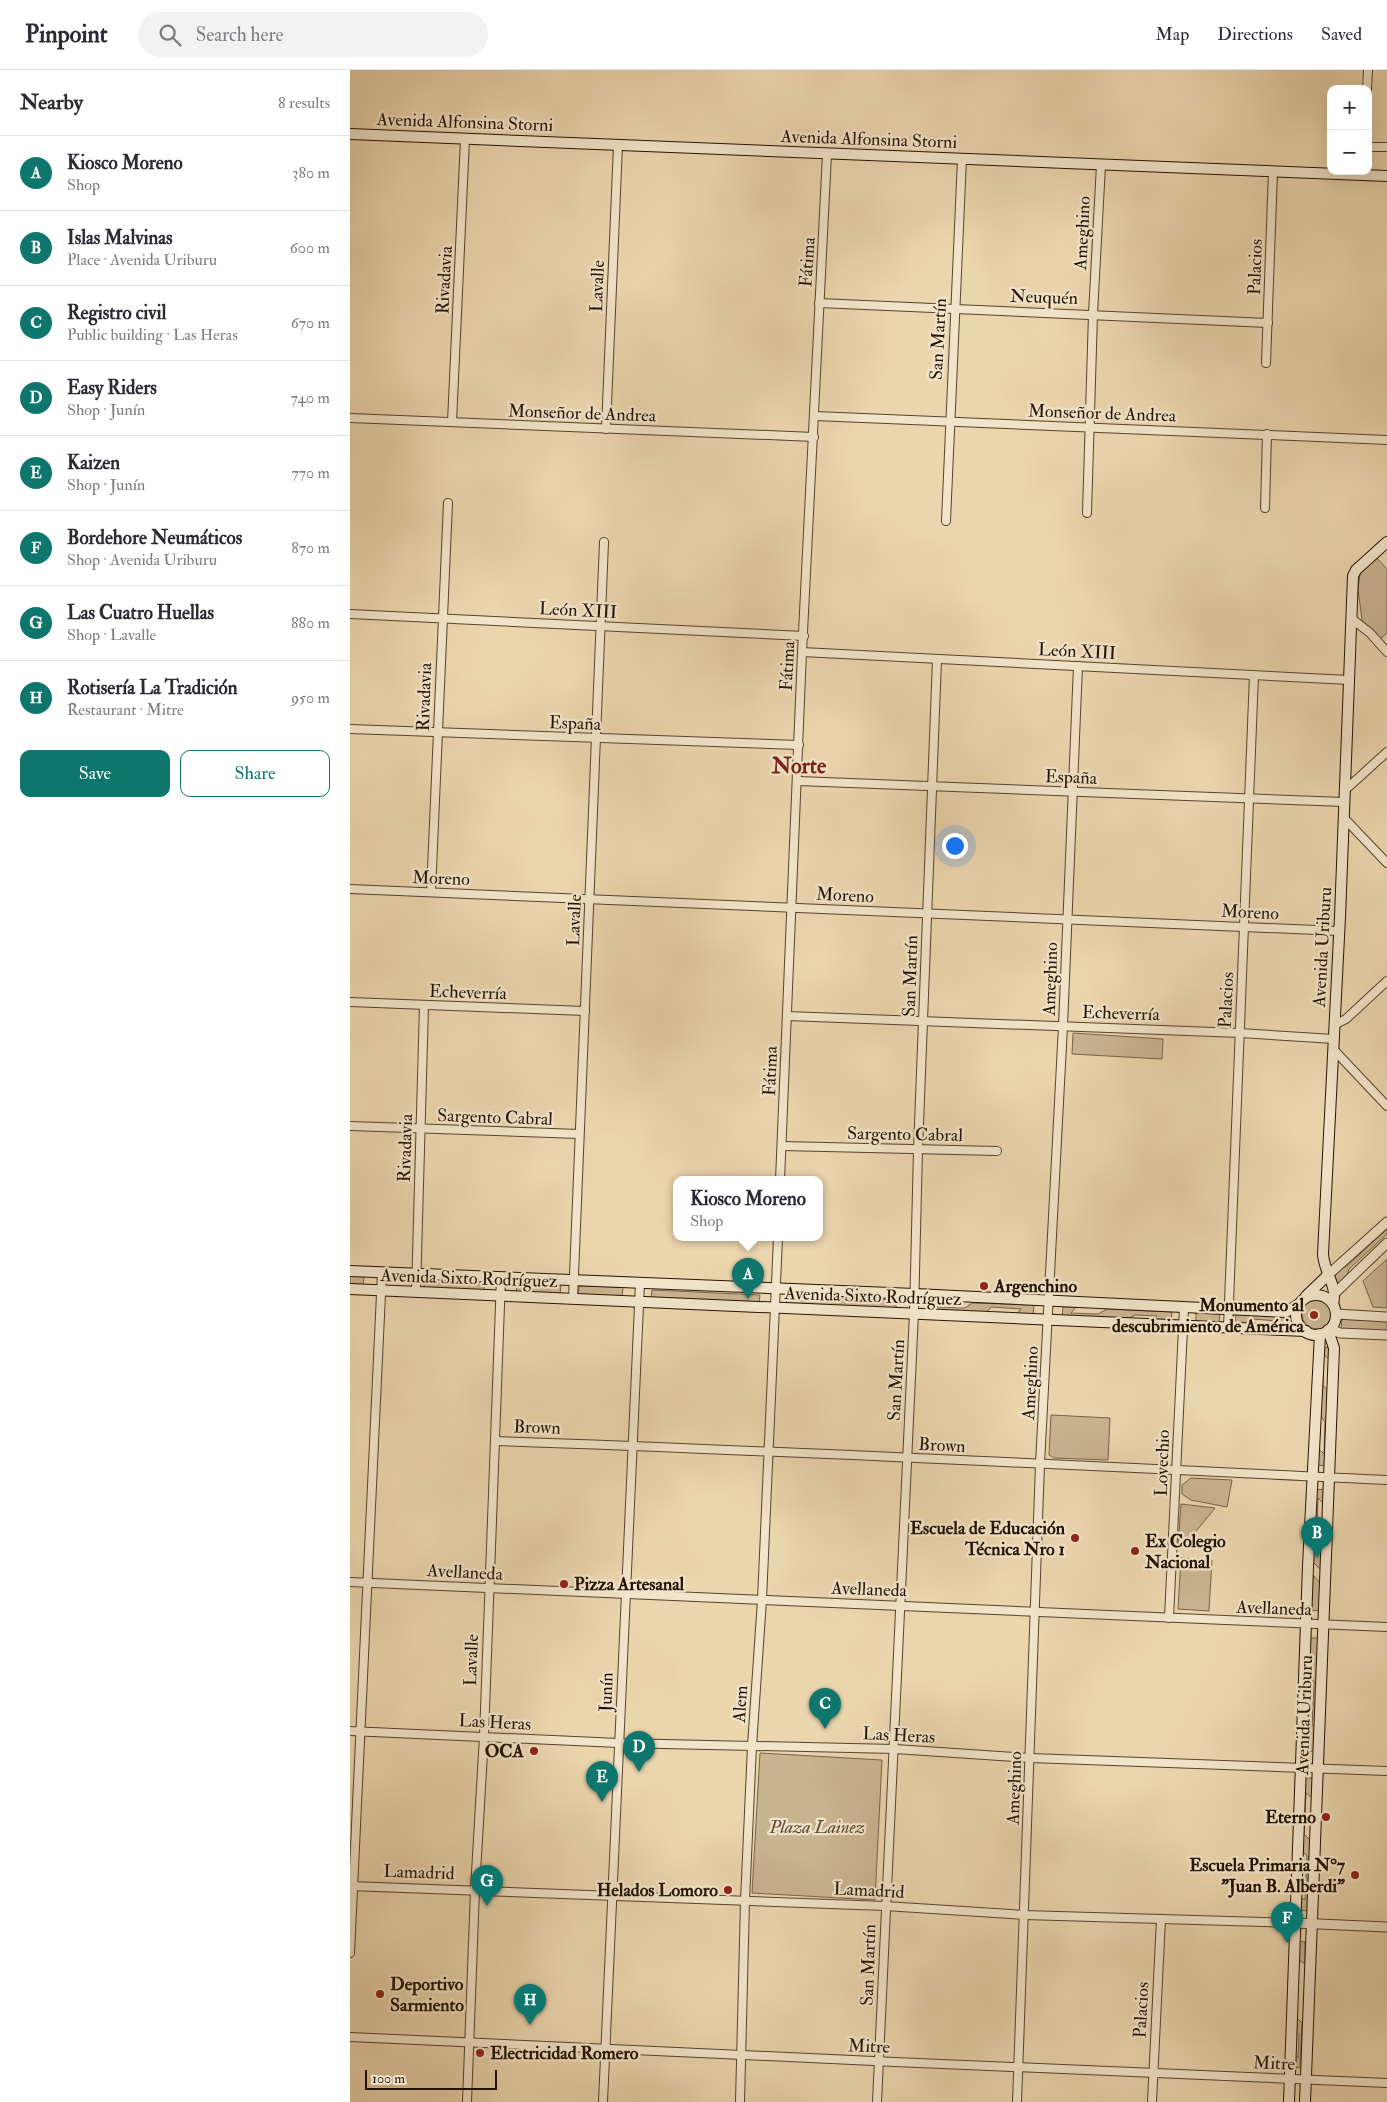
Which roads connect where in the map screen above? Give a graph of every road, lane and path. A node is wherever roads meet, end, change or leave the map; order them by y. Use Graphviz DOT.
graph roads {
  1 [pos="1368,70"];
  2 [pos="1367,85"];
  3 [pos="350,134"];
  4 [pos="466,139"];
  5 [pos="618,145"];
  6 [pos="1372,147"];
  7 [pos="1387,147"];
  8 [pos="827,154"];
  9 [pos="962,159"];
  10 [pos="1101,165"];
  11 [pos="1273,172"];
  12 [pos="1327,173"];
  13 [pos="1372,174"];
  14 [pos="1387,176"];
  15 [pos="819,303"];
  16 [pos="955,309"];
  17 [pos="1093,314"];
  18 [pos="1268,323"];
  19 [pos="1266,363"];
  20 [pos="815,416"];
  21 [pos="350,418"];
  22 [pos="949,421"];
  23 [pos="452,422"];
  24 [pos="1089,427"];
  25 [pos="606,429"];
  26 [pos="1267,434"];
  27 [pos="814,437"];
  28 [pos="1387,440"];
  29 [pos="448,503"];
  30 [pos="1265,508"];
  31 [pos="1087,513"];
  32 [pos="946,521"];
  33 [pos="604,542"];
  34 [pos="1387,542"];
  35 [pos="350,614"];
  36 [pos="442,618"];
  37 [pos="1352,619"];
  38 [pos="602,626"];
  39 [pos="804,636"];
  40 [pos="1385,647"];
  41 [pos="802,652"];
  42 [pos="937,660"];
  43 [pos="1078,666"];
  44 [pos="1254,674"];
  45 [pos="1350,680"];
  46 [pos="350,728"];
  47 [pos="438,732"];
  48 [pos="597,739"];
  49 [pos="800,745"];
  50 [pos="1387,752"];
  51 [pos="798,782"];
  52 [pos="932,786"];
  53 [pos="1344,791"];
  54 [pos="1073,792"];
  55 [pos="1249,799"];
  56 [pos="1344,802"];
  57 [pos="1344,818"];
  58 [pos="1387,864"];
  59 [pos="350,890"];
  60 [pos="431,892"];
  61 [pos="589,898"];
  62 [pos="792,907"];
  63 [pos="927,914"];
  64 [pos="1067,919"];
  65 [pos="1245,927"];
  66 [pos="1339,931"];
  67 [pos="1387,981"];
  68 [pos="350,1002"];
  69 [pos="424,1006"];
  70 [pos="585,1011"];
  71 [pos="787,1016"];
  72 [pos="923,1022"];
  73 [pos="1334,1025"];
  74 [pos="1063,1026"];
  75 [pos="1240,1033"];
  76 [pos="1334,1039"];
  77 [pos="1334,1050"];
  78 [pos="1387,1106"];
  79 [pos="350,1126"];
  80 [pos="421,1130"];
  81 [pos="579,1134"];
  82 [pos="782,1146"];
  83 [pos="918,1150"];
  84 [pos="997,1151"];
  85 [pos="780,1176"];
  86 [pos="1387,1222"];
  87 [pos="778,1241"];
  88 [pos="1387,1243"];
  89 [pos="350,1271"];
  90 [pos="382,1272"];
  91 [pos="416,1274"];
  92 [pos="1329,1274"];
  93 [pos="502,1278"];
  94 [pos="573,1280"];
  95 [pos="640,1283"];
  96 [pos="350,1289"];
  97 [pos="775,1289"];
  98 [pos="382,1291"];
  99 [pos="416,1292"];
  100 [pos="1335,1293"];
  101 [pos="915,1294"];
  102 [pos="501,1295"];
  103 [pos="573,1299"];
  104 [pos="640,1302"];
  105 [pos="1050,1302"];
  106 [pos="1301,1302"];
  107 [pos="775,1308"];
  108 [pos="1184,1308"];
  109 [pos="1334,1309"];
  110 [pos="1229,1310"];
  111 [pos="914,1313"];
  112 [pos="1387,1317"];
  113 [pos="1049,1320"];
  114 [pos="1182,1326"];
  115 [pos="1228,1327"];
  116 [pos="1306,1331"];
  117 [pos="1326,1331"];
  118 [pos="1387,1335"];
  119 [pos="495,1441"];
  120 [pos="634,1446"];
  121 [pos="768,1451"];
  122 [pos="906,1458"];
  123 [pos="1040,1464"];
  124 [pos="1177,1469"];
  125 [pos="1313,1477"];
  126 [pos="1330,1477"];
  127 [pos="1387,1480"];
  128 [pos="350,1582"];
  129 [pos="367,1582"];
  130 [pos="489,1588"];
  131 [pos="625,1593"];
  132 [pos="762,1600"];
  133 [pos="900,1606"];
  134 [pos="1035,1612"];
  135 [pos="1169,1618"];
  136 [pos="1306,1624"];
  137 [pos="1324,1625"];
  138 [pos="1387,1627"];
  139 [pos="350,1731"];
  140 [pos="361,1732"];
  141 [pos="484,1736"];
  142 [pos="618,1743"];
  143 [pos="752,1746"];
  144 [pos="895,1749"];
  145 [pos="1030,1758"];
  146 [pos="1301,1768"];
  147 [pos="1318,1769"];
  148 [pos="1387,1771"];
  149 [pos="352,1886"];
  150 [pos="475,1890"];
  151 [pos="612,1896"];
  152 [pos="745,1901"];
  153 [pos="886,1906"];
  154 [pos="1024,1915"];
  155 [pos="1161,1919"];
  156 [pos="1296,1923"];
  157 [pos="1312,1924"];
  158 [pos="1387,1927"];
  159 [pos="350,1953"];
  160 [pos="350,2037"];
  161 [pos="469,2043"];
  162 [pos="604,2049"];
  163 [pos="741,2056"];
  164 [pos="879,2062"];
  165 [pos="1018,2066"];
  166 [pos="1153,2073"];
  167 [pos="1290,2079"];
  168 [pos="1306,2079"];
  169 [pos="1387,2083"];
  170 [pos="468,2102"];
  171 [pos="602,2102"];
  172 [pos="740,2102"];
  173 [pos="877,2102"];
  174 [pos="1017,2102"];
  175 [pos="1152,2102"];
  176 [pos="1288,2102"];
  177 [pos="1305,2102"];
  1 -- 2 [label="street"];
  3 -- 4 [label="main road, Avenida Alfonsina Storni"];
  4 -- 5 [label="main road, Avenida Alfonsina Storni"];
  4 -- 23 [label="street, Rivadavia"];
  5 -- 8 [label="main road, Avenida Alfonsina Storni"];
  5 -- 25 [label="street, Lavalle"];
  6 -- 7 [label="street"];
  8 -- 9 [label="main road, Avenida Alfonsina Storni"];
  8 -- 15 [label="street, Fátima"];
  9 -- 10 [label="main road, Avenida Alfonsina Storni"];
  9 -- 16 [label="street, San Martín"];
  10 -- 11 [label="main road, Avenida Alfonsina Storni"];
  10 -- 17 [label="street, Ameghino"];
  11 -- 12 [label="main road, Avenida Alfonsina Storni"];
  11 -- 18 [label="street, Palacios"];
  13 -- 14 [label="main road, Avenida Alfonsina Storni"];
  15 -- 16 [label="street, Neuquén"];
  15 -- 20 [label="street, Fátima"];
  16 -- 17 [label="street, Neuquén"];
  16 -- 22 [label="street, San Martín"];
  17 -- 18 [label="street, Neuquén"];
  17 -- 24 [label="street, Ameghino"];
  18 -- 19 [label="street, Palacios"];
  20 -- 22 [label="street, Monseñor de Andrea"];
  20 -- 27 [label="street, Fátima"];
  21 -- 23 [label="street, Monseñor de Andrea"];
  22 -- 24 [label="street, Monseñor de Andrea"];
  22 -- 32 [label="street, San Martín"];
  23 -- 25 [label="street, Monseñor de Andrea"];
  24 -- 26 [label="street, Monseñor de Andrea"];
  24 -- 31 [label="street, Ameghino"];
  25 -- 27 [label="street, Monseñor de Andrea"];
  26 -- 28 [label="street, Monseñor de Andrea"];
  26 -- 30 [label="street"];
  27 -- 39 [label="street, Fátima"];
  29 -- 36 [label="street, Rivadavia"];
  33 -- 38 [label="street, Lavalle"];
  34 -- 37 [label="main road, Avenida Uriburu"];
  35 -- 36 [label="street, León XIII"];
  36 -- 38 [label="street, León XIII"];
  36 -- 47 [label="street, Rivadavia"];
  37 -- 40 [label="street"];
  37 -- 45 [label="main road, Avenida Uriburu"];
  38 -- 39 [label="street, León XIII"];
  38 -- 48 [label="street, Lavalle"];
  39 -- 41 [label="street, Fátima"];
  41 -- 42 [label="street, León XIII"];
  41 -- 49 [label="street, Fátima"];
  42 -- 43 [label="street, León XIII"];
  42 -- 52 [label="street, San Martín"];
  43 -- 44 [label="street, León XIII"];
  43 -- 54 [label="street, Ameghino"];
  44 -- 45 [label="street, León XIII"];
  44 -- 55 [label="street, Palacios"];
  45 -- 53 [label="main road, Avenida Uriburu"];
  46 -- 47 [label="street, España"];
  47 -- 48 [label="street, España"];
  47 -- 60 [label="street, Rivadavia"];
  48 -- 49 [label="street, España"];
  48 -- 61 [label="street, Lavalle"];
  49 -- 51 [label="street, Fátima"];
  50 -- 53 [label="street"];
  51 -- 52 [label="street, España"];
  51 -- 62 [label="street, Fátima"];
  52 -- 54 [label="street, España"];
  52 -- 63 [label="street, San Martín"];
  53 -- 56 [label="main road, Avenida Uriburu"];
  54 -- 55 [label="street, España"];
  54 -- 64 [label="street, Ameghino"];
  55 -- 56 [label="street, España"];
  55 -- 65 [label="street, Palacios"];
  56 -- 57 [label="main road, Avenida Uriburu"];
  57 -- 58 [label="street"];
  57 -- 66 [label="main road, Avenida Uriburu"];
  59 -- 60 [label="street, Moreno"];
  60 -- 61 [label="street, Moreno"];
  61 -- 62 [label="street, Moreno"];
  61 -- 70 [label="street, Lavalle"];
  62 -- 63 [label="street, Moreno"];
  62 -- 71 [label="street, Fátima"];
  63 -- 64 [label="street, Moreno"];
  63 -- 72 [label="street, San Martín"];
  64 -- 65 [label="street, Moreno"];
  64 -- 74 [label="street, Ameghino"];
  65 -- 66 [label="street, Moreno"];
  65 -- 75 [label="street, Palacios"];
  66 -- 73 [label="main road, Avenida Uriburu"];
  67 -- 73 [label="street"];
  68 -- 69 [label="street, Echeverría"];
  69 -- 70 [label="street, Echeverría"];
  69 -- 80 [label="street, Rivadavia"];
  70 -- 81 [label="street, Lavalle"];
  71 -- 72 [label="street, Echeverría"];
  71 -- 82 [label="street, Fátima"];
  72 -- 74 [label="street, Echeverría"];
  72 -- 83 [label="street, San Martín"];
  73 -- 76 [label="main road, Avenida Uriburu"];
  74 -- 75 [label="street, Echeverría"];
  74 -- 105 [label="street, Ameghino"];
  75 -- 76 [label="street, Echeverría"];
  75 -- 110 [label="street, Palacios"];
  76 -- 77 [label="main road, Avenida Uriburu"];
  77 -- 78 [label="street"];
  77 -- 92 [label="main road, Avenida Uriburu"];
  79 -- 80 [label="street, Sargento Cabral"];
  80 -- 81 [label="street, Sargento Cabral"];
  80 -- 91 [label="street, Rivadavia"];
  81 -- 94 [label="street, Lavalle"];
  82 -- 83 [label="street, Sargento Cabral"];
  82 -- 85 [label="street, Fátima"];
  83 -- 84 [label="street, Sargento Cabral"];
  83 -- 101 [label="street, San Martín"];
  86 -- 92 [label="street"];
  87 -- 97 [label="street"];
  88 -- 100 [label="street"];
  89 -- 90 [label="main road, Avenida Sixto Rodríguez"];
  90 -- 91 [label="main road, Avenida Sixto Rodríguez"];
  90 -- 98 [label="street"];
  91 -- 93 [label="main road, Avenida Sixto Rodríguez"];
  91 -- 99 [label="street, Rivadavia"];
  92 -- 100 [label="main road, Avenida Uriburu"];
  92 -- 106 [label="main road"];
  93 -- 94 [label="main road, Avenida Sixto Rodríguez"];
  93 -- 102 [label="street, Lavalle"];
  94 -- 95 [label="main road, Avenida Sixto Rodríguez"];
  94 -- 103 [label="street, Lavalle"];
  95 -- 97 [label="main road, Avenida Sixto Rodríguez"];
  95 -- 104 [label="street, Junín"];
  96 -- 98 [label="main road, Avenida Sixto Rodríguez"];
  97 -- 101 [label="main road, Avenida Sixto Rodríguez"];
  97 -- 107 [label="street"];
  98 -- 99 [label="main road, Avenida Sixto Rodríguez"];
  98 -- 129 [label="street"];
  99 -- 102 [label="main road, Avenida Sixto Rodríguez"];
  100 -- 109 [label="main road"];
  101 -- 105 [label="main road, Avenida Sixto Rodríguez"];
  101 -- 111 [label="street, San Martín"];
  102 -- 103 [label="main road, Avenida Sixto Rodríguez"];
  102 -- 119 [label="street, Lavalle"];
  103 -- 104 [label="main road, Avenida Sixto Rodríguez"];
  104 -- 107 [label="main road, Avenida Sixto Rodríguez"];
  104 -- 120 [label="street, Junín"];
  105 -- 108 [label="main road, Avenida Sixto Rodríguez"];
  105 -- 113 [label="street, Ameghino"];
  106 -- 109 [label="main road"];
  106 -- 110 [label="main road, Avenida Sixto Rodríguez"];
  106 -- 116 [label="main road"];
  107 -- 111 [label="main road, Avenida Sixto Rodríguez"];
  107 -- 121 [label="street, Alem"];
  108 -- 110 [label="main road, Avenida Sixto Rodríguez"];
  108 -- 114 [label="street, Lovechio"];
  109 -- 112 [label="street"];
  109 -- 117 [label="main road"];
  110 -- 115 [label="street, Palacios"];
  111 -- 113 [label="main road, Avenida Sixto Rodríguez"];
  111 -- 122 [label="street, San Martín"];
  113 -- 114 [label="main road, Avenida Sixto Rodríguez"];
  113 -- 123 [label="street, Ameghino"];
  114 -- 115 [label="main road, Avenida Sixto Rodríguez"];
  114 -- 124 [label="street, Lovechio"];
  115 -- 116 [label="main road, Avenida Sixto Rodríguez"];
  116 -- 117 [label="main road"];
  117 -- 118 [label="street"];
  117 -- 125 [label="main road, Avenida Uriburu"];
  117 -- 126 [label="main road, Avenida Uriburu"];
  119 -- 120 [label="street, Brown"];
  119 -- 130 [label="street, Lavalle"];
  120 -- 121 [label="street, Brown"];
  120 -- 131 [label="street, Junín"];
  121 -- 122 [label="street, Brown"];
  121 -- 132 [label="street, Alem"];
  122 -- 123 [label="street, Brown"];
  122 -- 133 [label="street, San Martín"];
  123 -- 124 [label="street, Brown"];
  123 -- 134 [label="street, Ameghino"];
  124 -- 125 [label="street, Brown"];
  124 -- 135 [label="street, Lovechio"];
  125 -- 126 [label="street, Brown"];
  125 -- 136 [label="main road, Avenida Uriburu"];
  126 -- 127 [label="street, Brown"];
  126 -- 137 [label="main road, Avenida Uriburu"];
  128 -- 129 [label="street, Avellaneda"];
  129 -- 130 [label="street, Avellaneda"];
  129 -- 140 [label="street"];
  130 -- 131 [label="street, Avellaneda"];
  130 -- 141 [label="street, Lavalle"];
  131 -- 132 [label="street, Avellaneda"];
  131 -- 142 [label="street, Junín"];
  132 -- 133 [label="street, Avellaneda"];
  132 -- 143 [label="street, Alem"];
  133 -- 134 [label="street, Avellaneda"];
  133 -- 144 [label="street, San Martín"];
  134 -- 135 [label="street, Avellaneda"];
  134 -- 145 [label="street, Ameghino"];
  135 -- 136 [label="street, Avellaneda"];
  136 -- 137 [label="street, Avellaneda"];
  136 -- 146 [label="main road, Avenida Uriburu"];
  137 -- 138 [label="street, Avellaneda"];
  137 -- 147 [label="main road, Avenida Uriburu"];
  139 -- 140 [label="street, Las Heras"];
  140 -- 141 [label="street, Las Heras"];
  140 -- 149 [label="street"];
  141 -- 142 [label="street, Las Heras"];
  141 -- 150 [label="street, Lavalle"];
  142 -- 143 [label="street, Las Heras"];
  142 -- 151 [label="street, Junín"];
  143 -- 144 [label="street, Las Heras"];
  143 -- 152 [label="street, Alem"];
  144 -- 145 [label="street, Las Heras"];
  144 -- 153 [label="street, San Martín"];
  145 -- 146 [label="street, Las Heras"];
  145 -- 154 [label="street, Ameghino"];
  146 -- 147 [label="street, Las Heras"];
  146 -- 156 [label="main road, Avenida Uriburu"];
  147 -- 148 [label="street, Las Heras"];
  147 -- 157 [label="main road, Avenida Uriburu"];
  149 -- 150 [label="street, Lamadrid"];
  149 -- 159 [label="street"];
  150 -- 151 [label="street, Lamadrid"];
  150 -- 161 [label="street, Lavalle"];
  151 -- 152 [label="street, Lamadrid"];
  151 -- 162 [label="street, Junín"];
  152 -- 153 [label="street, Lamadrid"];
  152 -- 163 [label="street, Alem"];
  153 -- 154 [label="street, Lamadrid"];
  153 -- 164 [label="street, San Martín"];
  154 -- 155 [label="street, Lamadrid"];
  154 -- 165 [label="street, Ameghino"];
  155 -- 156 [label="street, Lamadrid"];
  155 -- 166 [label="street, Palacios"];
  156 -- 157 [label="street, Lamadrid"];
  156 -- 167 [label="main road, Avenida Uriburu"];
  157 -- 158 [label="street, Lamadrid"];
  157 -- 168 [label="main road, Avenida Uriburu"];
  160 -- 161 [label="street, Mitre"];
  161 -- 162 [label="street, Mitre"];
  161 -- 170 [label="street, Lavalle"];
  162 -- 163 [label="street, Mitre"];
  162 -- 171 [label="street, Junín"];
  163 -- 164 [label="street, Mitre"];
  163 -- 172 [label="street, Alem"];
  164 -- 165 [label="street, Mitre"];
  164 -- 173 [label="street, San Martín"];
  165 -- 166 [label="street, Mitre"];
  165 -- 174 [label="street, Ameghino"];
  166 -- 167 [label="street, Mitre"];
  166 -- 175 [label="street, Palacios"];
  167 -- 168 [label="street, Mitre"];
  167 -- 176 [label="main road, Avenida Uriburu"];
  168 -- 169 [label="street, Mitre"];
  168 -- 177 [label="main road, Avenida Uriburu"];
}
